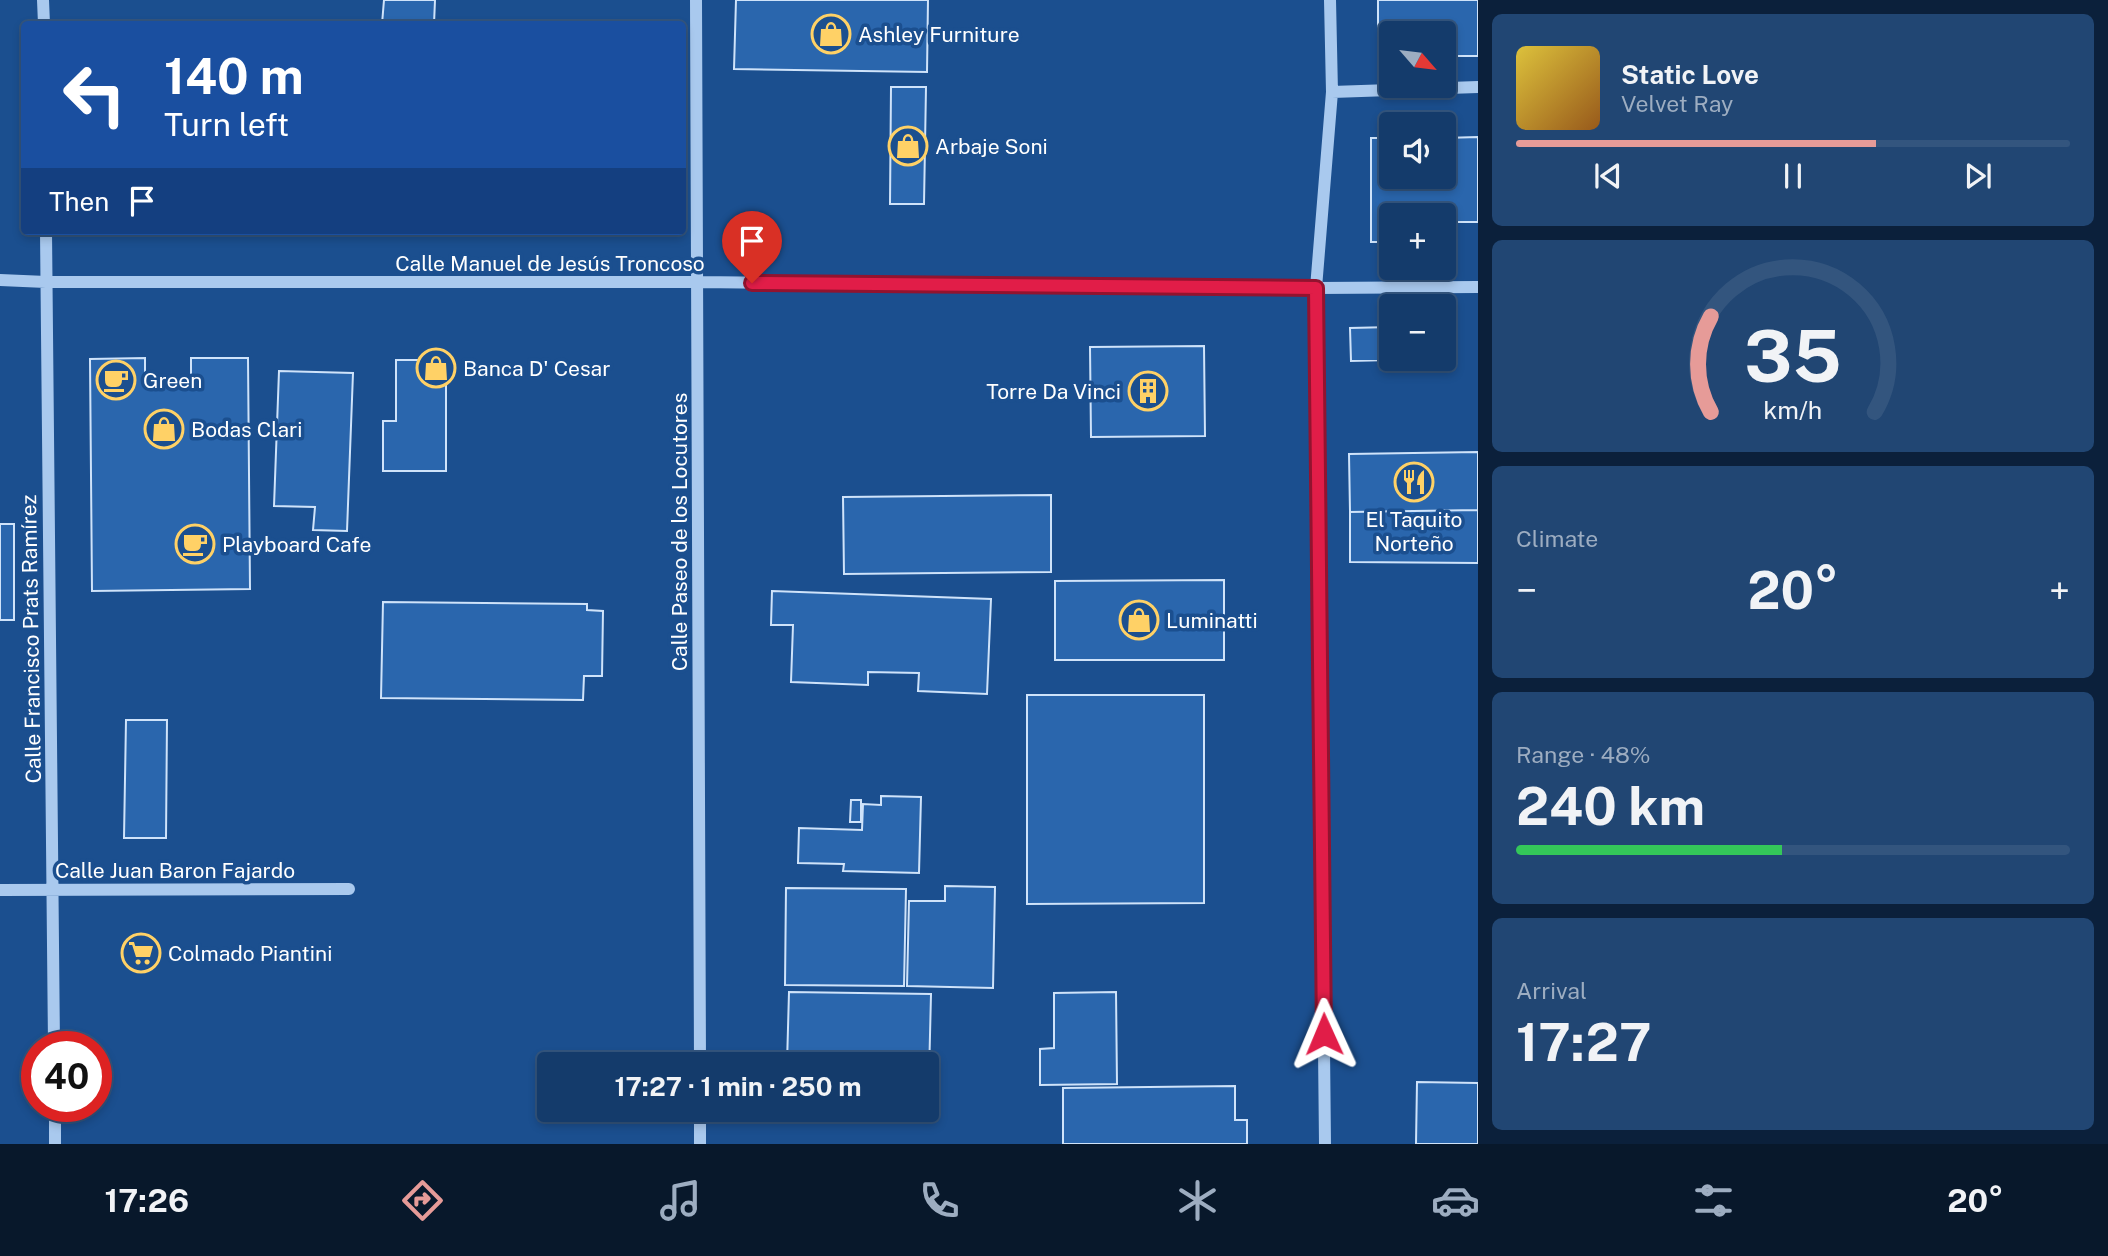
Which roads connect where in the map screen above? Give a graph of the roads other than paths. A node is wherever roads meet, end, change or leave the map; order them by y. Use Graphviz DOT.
graph roads {
  1 [pos="43,0"];
  2 [pos="695,0"];
  3 [pos="1330,0"];
  4 [pos="44,21"];
  5 [pos="1478,87"];
  6 [pos="1332,92"];
  7 [pos="46,235"];
  8 [pos="0,280"];
  9 [pos="46,282"];
  10 [pos="698,282"];
  11 [pos="1478,286"];
  12 [pos="1316,288"];
  13 [pos="349,889"];
  14 [pos="0,890"];
  15 [pos="52,890"];
  16 [pos="54,1031"];
  17 [pos="700,1052"];
  18 [pos="55,1122"];
  19 [pos="700,1122"];
  20 [pos="55,1144"];
  21 [pos="700,1144"];
  22 [pos="1325,1144"];
  1 -- 4 [label="street"];
  2 -- 10 [label="street, Calle Paseo de los Locutores"];
  3 -- 6 [label="street"];
  5 -- 6 [label="street"];
  6 -- 12 [label="street"];
  7 -- 9 [label="street, Calle Francisco Prats Ramírez"];
  8 -- 9 [label="street, Calle Manuel de Jesús Troncoso"];
  9 -- 10 [label="street, Calle Manuel de Jesús Troncoso"];
  9 -- 15 [label="street, Calle Francisco Prats Ramírez"];
  10 -- 12 [label="street, Calle Manuel de Jesús Troncoso"];
  10 -- 17 [label="street, Calle Paseo de los Locutores"];
  11 -- 12 [label="street, Calle Manuel de Jesús Troncoso"];
  12 -- 22 [label="street"];
  13 -- 15 [label="street, Calle Juan Baron Fajardo"];
  14 -- 15 [label="street, Calle Juan Baron Fajardo"];
  15 -- 16 [label="street, Calle Francisco Prats Ramírez"];
  18 -- 20 [label="street"];
  19 -- 21 [label="street"];
}
